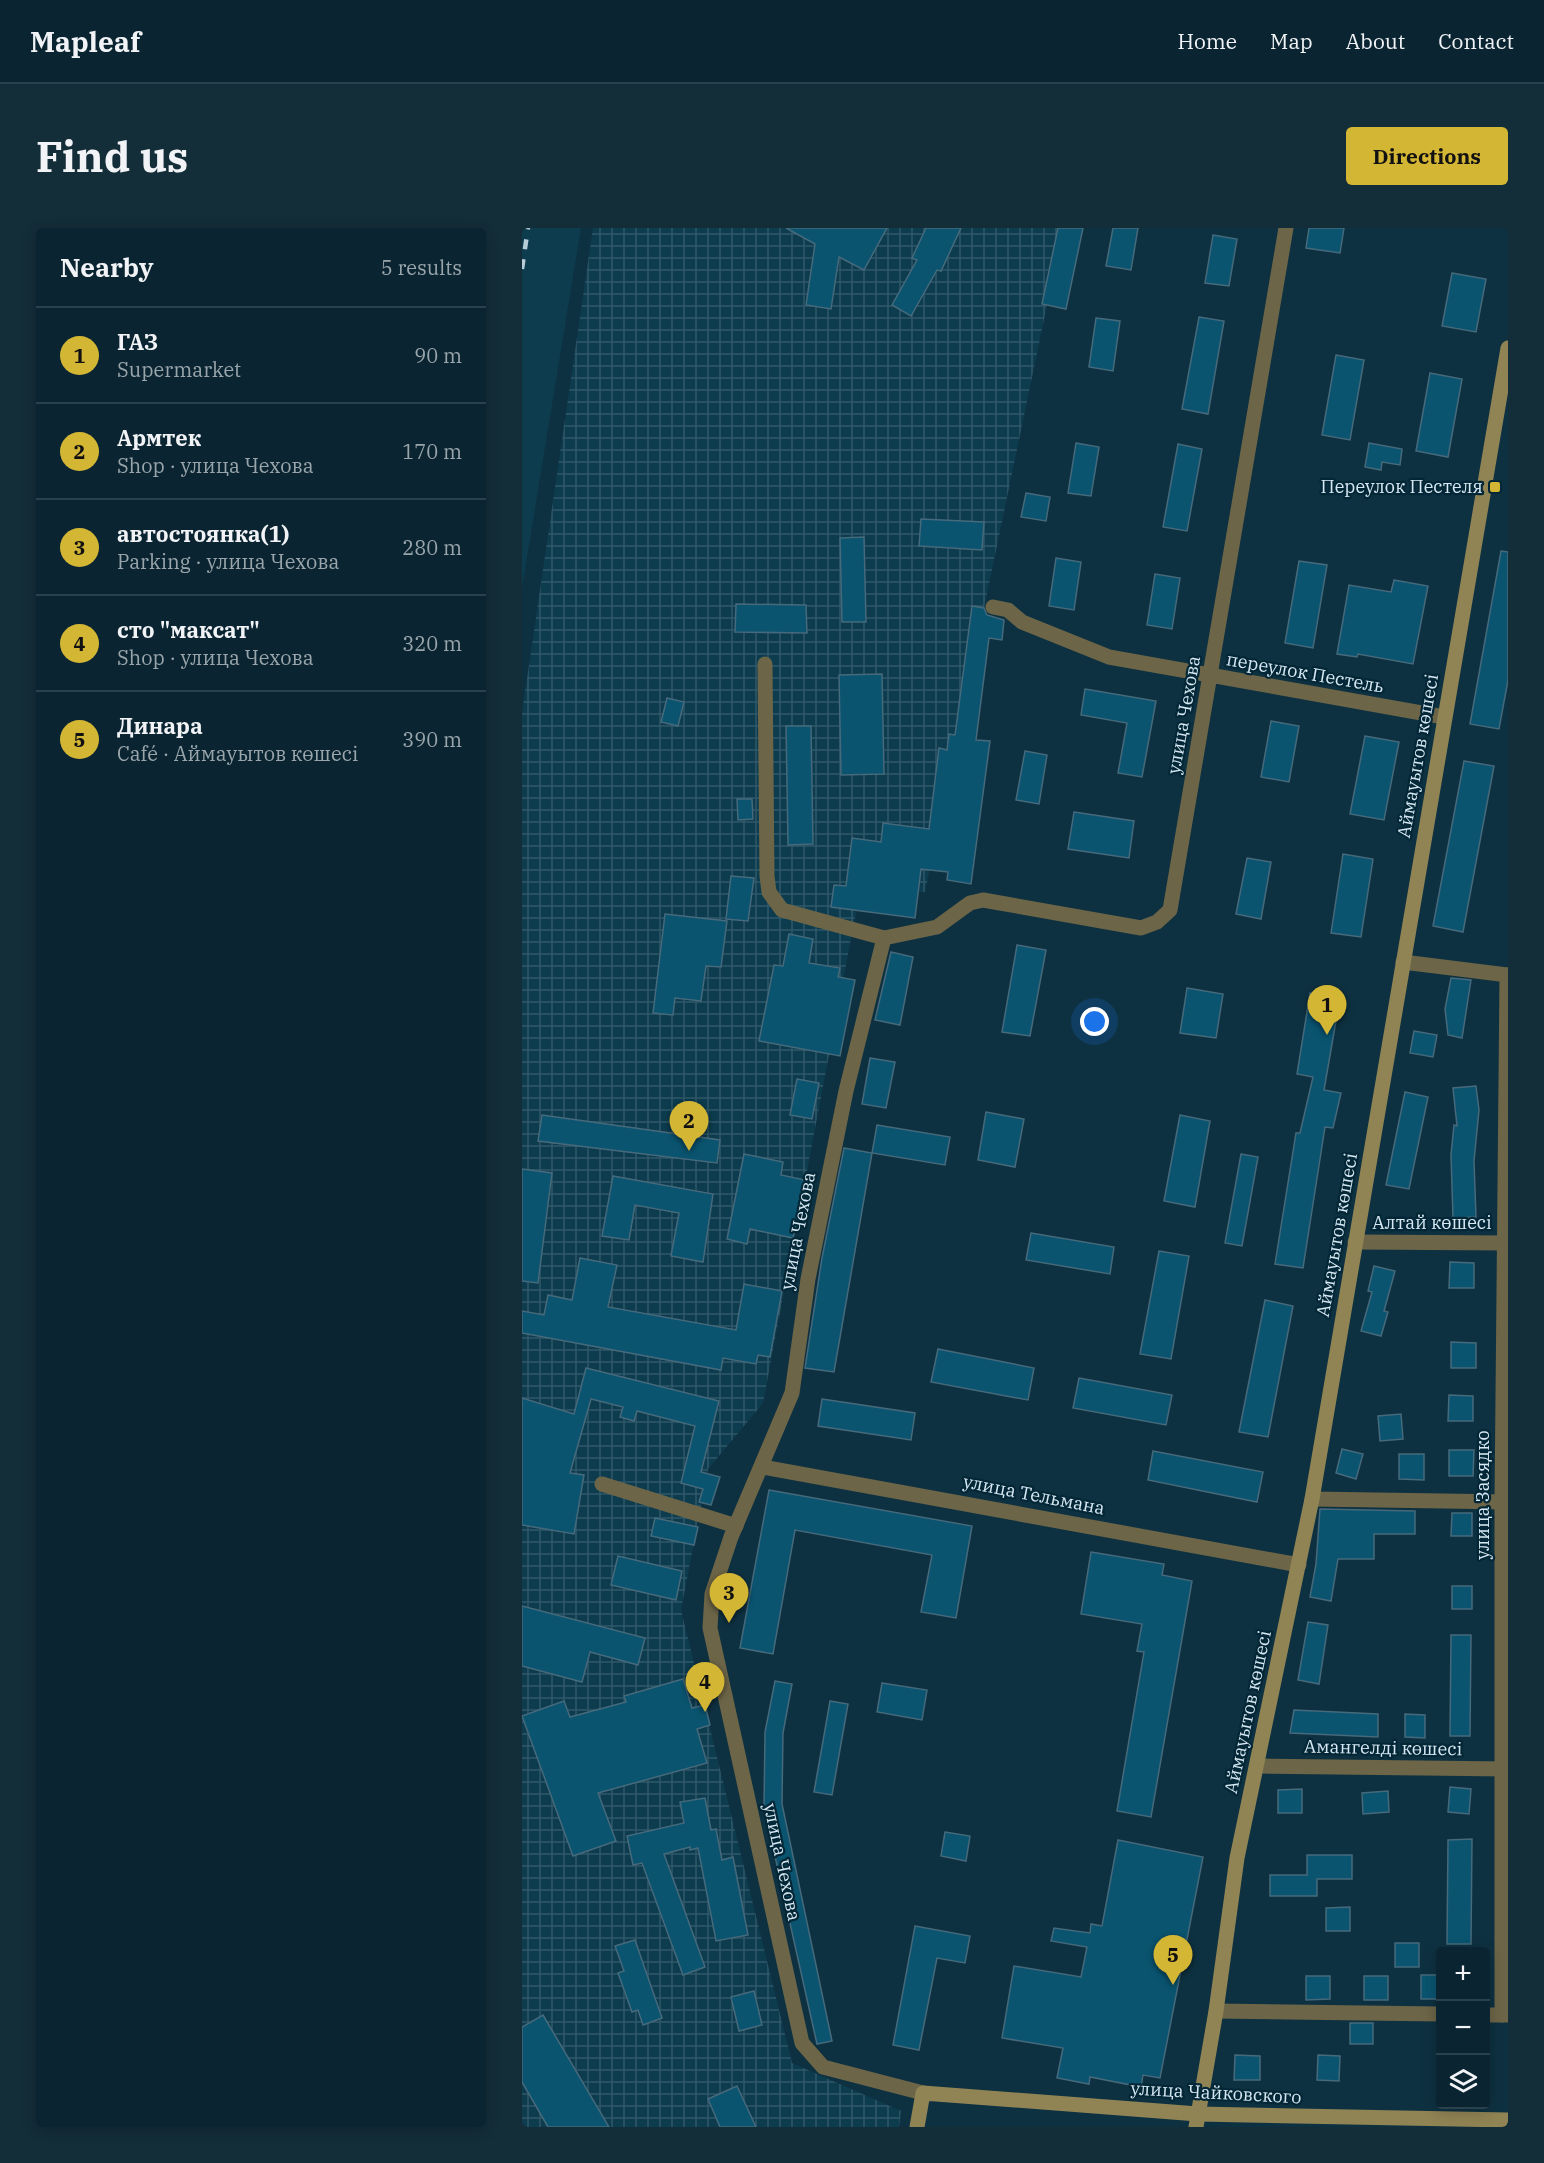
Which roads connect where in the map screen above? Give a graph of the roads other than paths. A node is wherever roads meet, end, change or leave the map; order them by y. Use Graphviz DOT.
graph roads {
  1 [pos="1286,228"];
  2 [pos="1508,348"];
  3 [pos="993,607"];
  4 [pos="765,664"];
  5 [pos="1211,676"];
  6 [pos="1444,717"];
  7 [pos="884,938"];
  8 [pos="1403,962"];
  9 [pos="1507,975"];
  10 [pos="1355,1242"];
  11 [pos="1506,1243"];
  12 [pos="762,1467"];
  13 [pos="602,1484"];
  14 [pos="1312,1499"];
  15 [pos="1505,1502"];
  16 [pos="736,1526"];
  17 [pos="1299,1565"];
  18 [pos="1257,1766"];
  19 [pos="1505,1769"];
  20 [pos="1216,2011"];
  21 [pos="1436,2014"];
  22 [pos="1505,2015"];
  23 [pos="923,2093"];
  24 [pos="1197,2120"];
  25 [pos="1508,2120"];
  26 [pos="1479,2124"];
  27 [pos="917,2127"];
  1 -- 5 [label="street, улица Чехова"];
  2 -- 6 [label="street, Аймауытов көшесі"];
  3 -- 5 [label="street, переулок Пестель"];
  4 -- 7 [label="street, улица Чехова"];
  5 -- 6 [label="street, переулок Пестель"];
  5 -- 7 [label="street, улица Чехова"];
  6 -- 8 [label="street, Аймауытов көшесі"];
  7 -- 12 [label="street, улица Чехова"];
  8 -- 9 [label="street"];
  8 -- 10 [label="street, Аймауытов көшесі"];
  9 -- 11 [label="street, улица Засядко"];
  10 -- 11 [label="street, Алтай көшесі"];
  10 -- 14 [label="street, Аймауытов көшесі"];
  11 -- 15 [label="street, улица Засядко"];
  12 -- 16 [label="street, улица Чехова"];
  12 -- 17 [label="street, улица Тельмана"];
  13 -- 16 [label="street"];
  14 -- 15 [label="street"];
  14 -- 17 [label="street, Аймауытов көшесі"];
  15 -- 19 [label="street, улица Засядко"];
  16 -- 23 [label="street, улица Чехова"];
  17 -- 18 [label="street, Аймауытов көшесі"];
  18 -- 19 [label="street, Амангелді көшесі"];
  18 -- 20 [label="street, Аймауытов көшесі"];
  19 -- 22 [label="street, улица Засядко"];
  20 -- 21 [label="street"];
  20 -- 24 [label="street, Аймауытов көшесі"];
  23 -- 24 [label="street, улица Чайковского"];
  23 -- 27 [label="street"];
  24 -- 26 [label="street, улица Чайковского"];
  25 -- 26 [label="street, улица Чайковского"];
}
